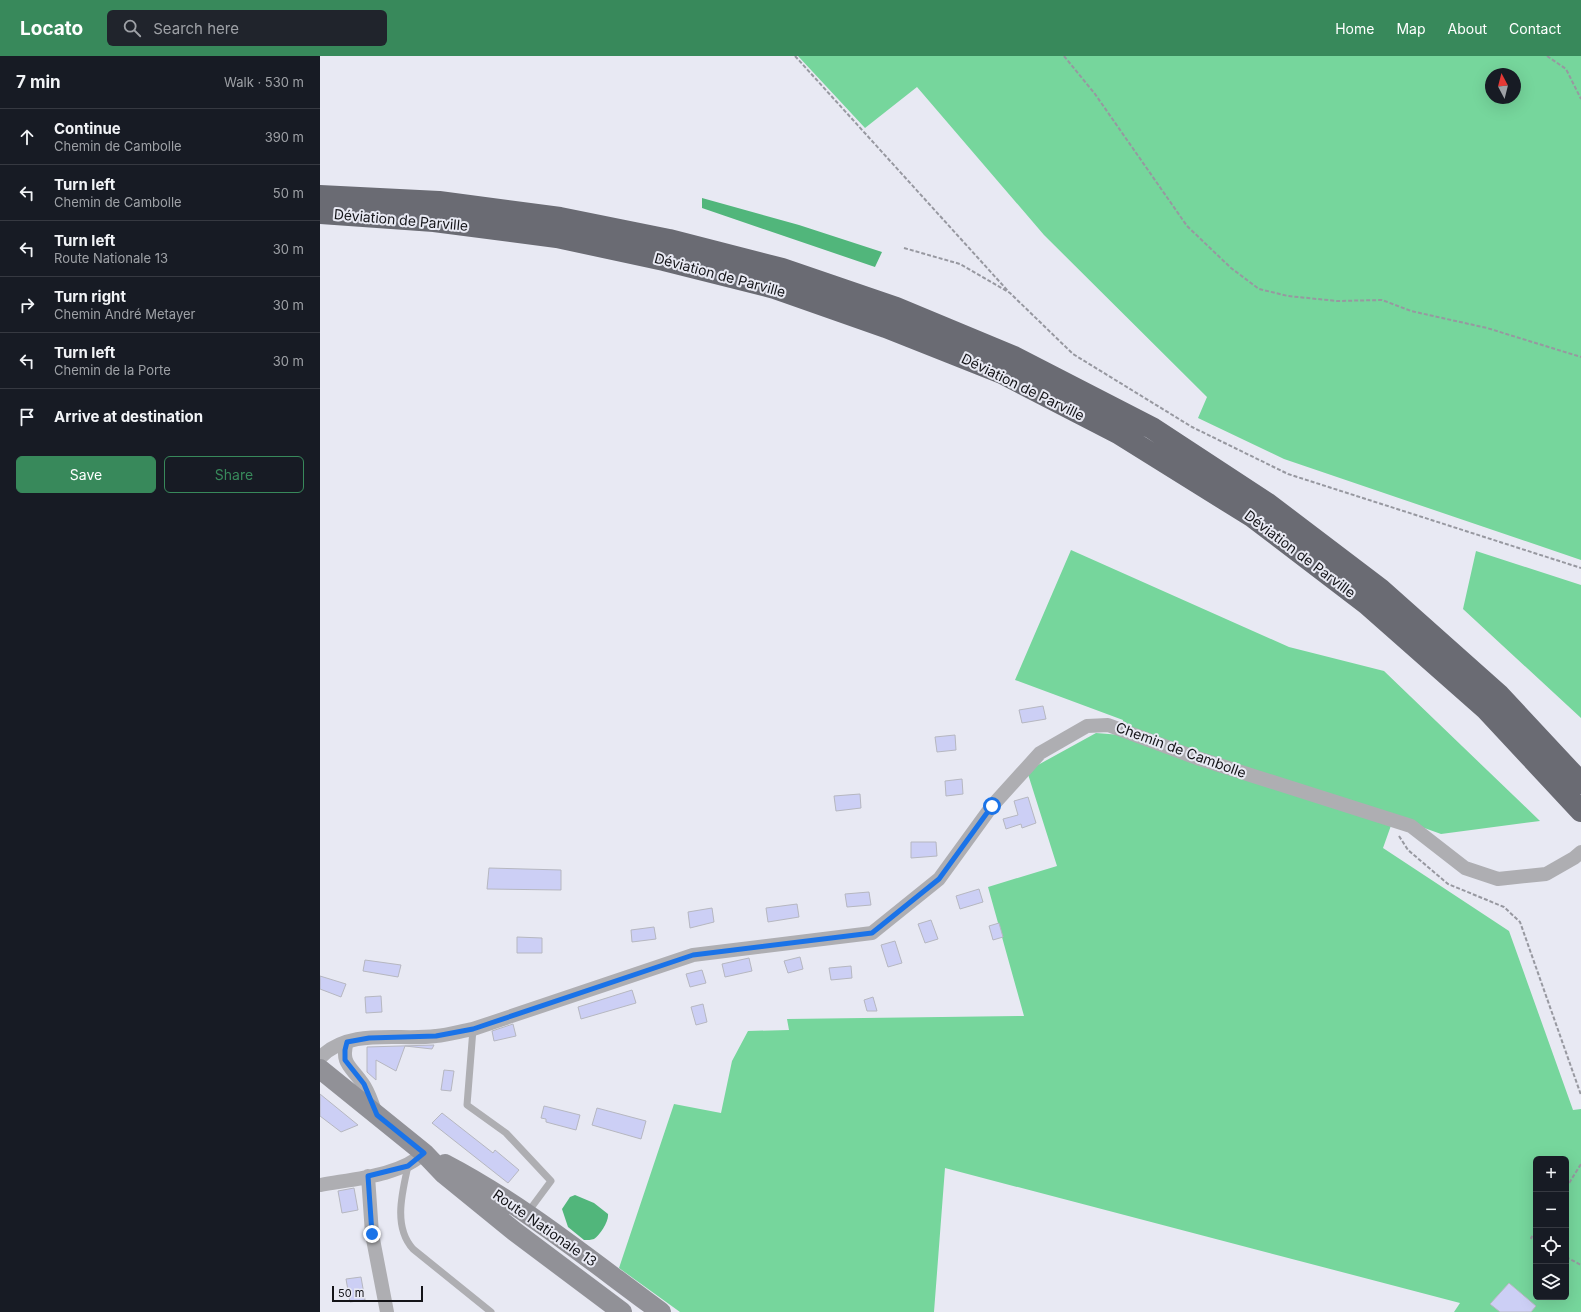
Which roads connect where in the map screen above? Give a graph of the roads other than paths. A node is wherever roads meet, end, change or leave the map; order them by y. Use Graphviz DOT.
graph roads {
  1 [pos="320,196"];
  2 [pos="320,214"];
  3 [pos="1581,783"];
  4 [pos="1581,811"];
  5 [pos="1578,855"];
  6 [pos="473,1029"];
  7 [pos="347,1042"];
  8 [pos="320,1058"];
  9 [pos="320,1069"];
  10 [pos="377,1115"];
  11 [pos="424,1153"];
  12 [pos="408,1166"];
  13 [pos="368,1176"];
  14 [pos="320,1185"];
  15 [pos="527,1214"];
  16 [pos="387,1312"];
  17 [pos="491,1312"];
  18 [pos="622,1312"];
  19 [pos="661,1312"];
  1 -- 3 [label="highway, Déviation de Parville"];
  2 -- 4 [label="highway, Déviation de Parville"];
  5 -- 6 [label="street, Chemin de Cambolle"];
  6 -- 7 [label="street, Chemin de Cambolle"];
  6 -- 15 [label="lane"];
  7 -- 8 [label="street, Chemin de Cambolle"];
  7 -- 10 [label="street"];
  9 -- 10 [label="main road, Route Nationale 13"];
  10 -- 11 [label="main road, Route Nationale 13"];
  11 -- 12 [label="street"];
  11 -- 15 [label="main road, Route Nationale 13"];
  11 -- 18 [label="main road, Route Nationale 13"];
  12 -- 13 [label="street"];
  12 -- 17 [label="lane"];
  13 -- 14 [label="street"];
  13 -- 16 [label="street"];
  15 -- 19 [label="main road, Route Nationale 13"];
}
